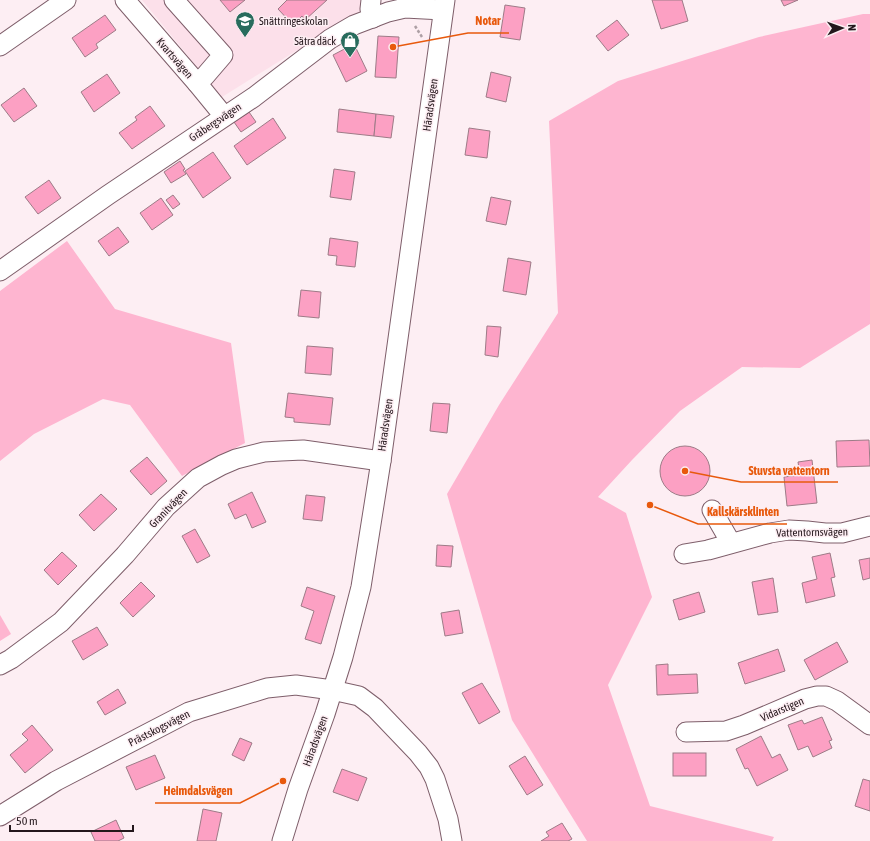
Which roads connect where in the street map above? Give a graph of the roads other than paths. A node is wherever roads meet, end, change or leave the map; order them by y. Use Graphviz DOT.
graph roads {
  1 [pos="66,0"];
  2 [pos="125,0"];
  3 [pos="174,0"];
  4 [pos="444,5"];
  5 [pos="372,9"];
  6 [pos="0,46"];
  7 [pos="197,83"];
  8 [pos="224,116"];
  9 [pos="0,271"];
  10 [pos="381,461"];
  11 [pos="712,510"];
  12 [pos="870,526"];
  13 [pos="730,543"];
  14 [pos="684,554"];
  15 [pos="0,665"];
  16 [pos="332,690"];
  17 [pos="870,725"];
  18 [pos="686,732"];
  19 [pos="0,816"];
  20 [pos="282,841"];
  21 [pos="452,841"];
  1 -- 6 [label="street"];
  2 -- 7 [label="street, Kvartsvägen"];
  3 -- 7 [label="street"];
  4 -- 5 [label="street, Gråbergsvägen"];
  4 -- 10 [label="street, Häradsvägen"];
  5 -- 8 [label="street, Gråbergsvägen"];
  7 -- 8 [label="street, Kvartsvägen"];
  8 -- 9 [label="street, Gråbergsvägen"];
  10 -- 15 [label="street, Granitvägen"];
  10 -- 16 [label="street, Häradsvägen"];
  11 -- 13 [label="street"];
  12 -- 13 [label="street, Vattentornsvägen"];
  13 -- 14 [label="street, Vattentornsvägen"];
  16 -- 19 [label="street, Prästskogsvägen"];
  16 -- 20 [label="street, Häradsvägen"];
  16 -- 21 [label="street, Prästskogsvägen"];
  17 -- 18 [label="street, Vidarstigen"];
}
